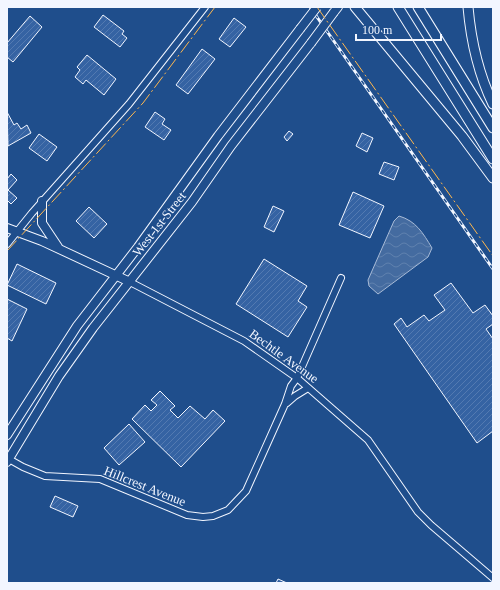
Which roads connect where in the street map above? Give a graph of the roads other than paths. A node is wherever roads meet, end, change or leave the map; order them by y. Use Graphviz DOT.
graph roads {
  1 [pos="205,7"];
  2 [pos="317,7"];
  3 [pos="355,7"];
  4 [pos="398,7"];
  5 [pos="418,7"];
  6 [pos="468,7"];
  7 [pos="336,10"];
  8 [pos="493,104"];
  9 [pos="493,128"];
  10 [pos="493,159"];
  11 [pos="493,178"];
  12 [pos="42,201"];
  13 [pos="7,228"];
  14 [pos="17,231"];
  15 [pos="7,244"];
  16 [pos="58,248"];
  17 [pos="115,275"];
  18 [pos="341,278"];
  19 [pos="130,282"];
  20 [pos="297,378"];
  21 [pos="308,388"];
  22 [pos="285,404"];
  23 [pos="7,435"];
  24 [pos="8,459"];
  25 [pos="493,578"];
  1 -- 12 [label="street"];
  2 -- 17 [label="main road, West 1st Street, bridge"];
  3 -- 11 [label="highway"];
  4 -- 10 [label="highway"];
  5 -- 9 [label="highway"];
  6 -- 8 [label="highway"];
  7 -- 19 [label="main road, West 1st Street, bridge"];
  12 -- 14 [label="street"];
  12 -- 16 [label="main road"];
  13 -- 14 [label="main road, Bechtle Avenue"];
  14 -- 15 [label="street"];
  14 -- 16 [label="main road, Bechtle Avenue"];
  16 -- 17 [label="main road, Bechtle Avenue"];
  17 -- 19 [label="main road, Bechtle Avenue"];
  17 -- 23 [label="main road, West 1st Street"];
  18 -- 20 [label="street, Hillcrest Avenue"];
  19 -- 20 [label="street, Bechtle Avenue"];
  19 -- 24 [label="main road, West 1st Street"];
  20 -- 21 [label="street, Bechtle Avenue"];
  20 -- 22 [label="street, Hillcrest Avenue"];
  21 -- 22 [label="street, Hillcrest Avenue"];
  21 -- 25 [label="street, Bechtle Avenue"];
  22 -- 24 [label="street, Hillcrest Avenue"];
}
